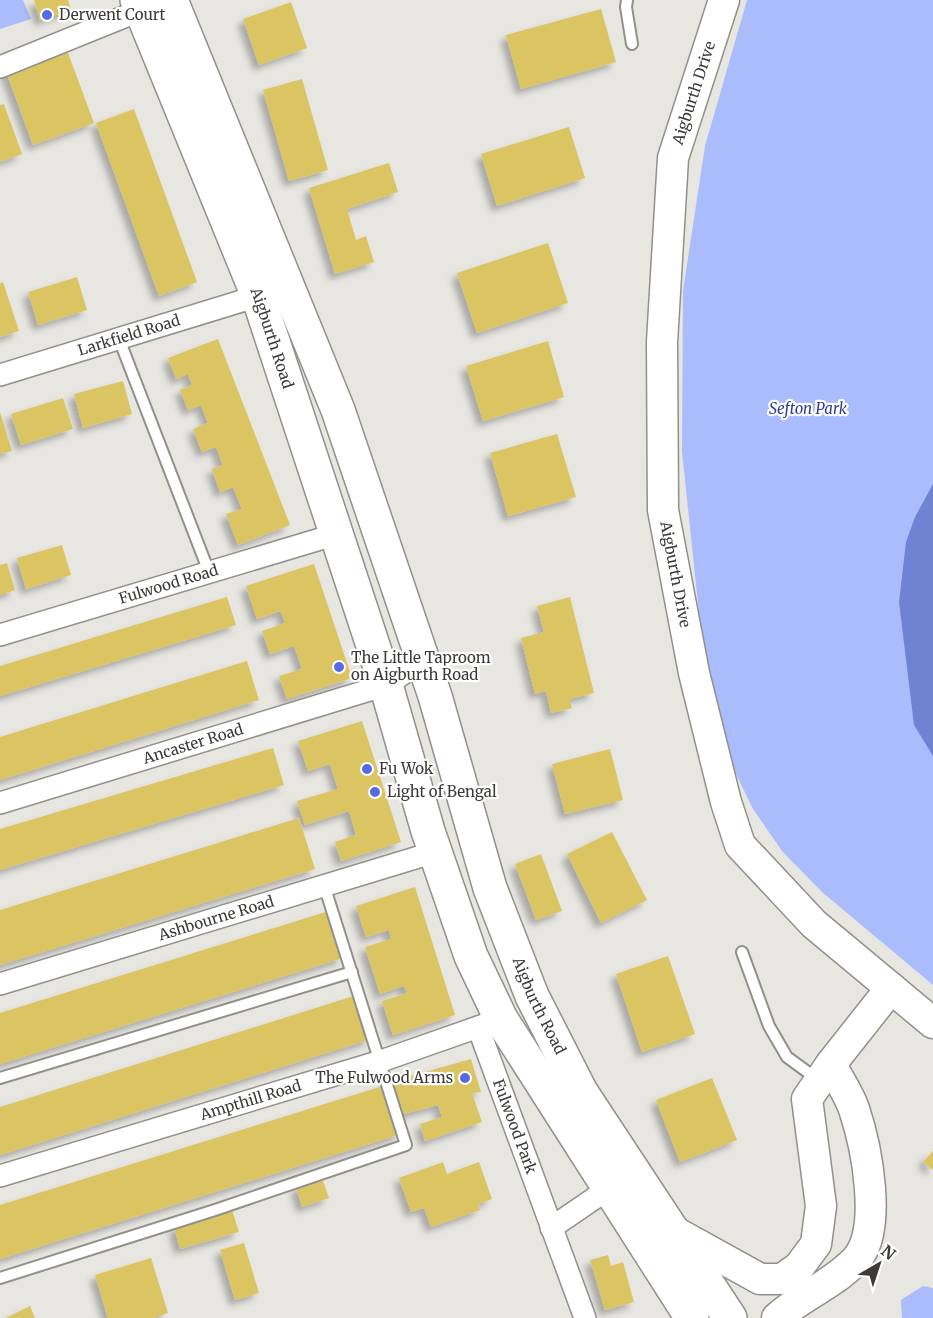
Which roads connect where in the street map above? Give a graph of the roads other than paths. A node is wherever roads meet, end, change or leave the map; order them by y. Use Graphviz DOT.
graph roads {
  1 [pos="627,0"];
  2 [pos="722,1"];
  3 [pos="150,3"];
  4 [pos="632,44"];
  5 [pos="0,67"];
  6 [pos="258,296"];
  7 [pos="119,339"];
  8 [pos="0,375"];
  9 [pos="338,534"];
  10 [pos="209,572"];
  11 [pos="0,635"];
  12 [pos="423,661"];
  13 [pos="386,685"];
  14 [pos="0,803"];
  15 [pos="435,852"];
  16 [pos="324,885"];
  17 [pos="741,952"];
  18 [pos="352,972"];
  19 [pos="0,984"];
  20 [pos="891,988"];
  21 [pos="490,1023"];
  22 [pos="933,1023"];
  23 [pos="381,1061"];
  24 [pos="825,1073"];
  25 [pos="0,1078"];
  26 [pos="0,1176"];
  27 [pos="608,1188"];
  28 [pos="551,1228"];
  29 [pos="675,1233"];
  30 [pos="0,1278"];
  31 [pos="585,1318"];
  32 [pos="692,1318"];
  33 [pos="730,1318"];
  34 [pos="777,1318"];
  1 -- 4 [label="lane"];
  2 -- 20 [label="street, Aigburth Drive"];
  3 -- 5 [label="street"];
  3 -- 6 [label="highway, Aigburth Road"];
  3 -- 12 [label="highway, Aigburth Road"];
  6 -- 7 [label="street, Larkfield Road"];
  6 -- 9 [label="highway, Aigburth Road"];
  7 -- 8 [label="street, Larkfield Road"];
  7 -- 10 [label="lane"];
  9 -- 10 [label="street, Fulwood Road"];
  9 -- 13 [label="highway, Aigburth Road"];
  10 -- 11 [label="street, Fulwood Road"];
  12 -- 13 [label="street"];
  12 -- 29 [label="highway, Aigburth Road"];
  13 -- 14 [label="street, Ancaster Road"];
  13 -- 15 [label="highway, Aigburth Road"];
  15 -- 16 [label="street, Ashbourne Road"];
  15 -- 21 [label="highway, Aigburth Road"];
  16 -- 18 [label="lane"];
  16 -- 19 [label="street, Ashbourne Road"];
  17 -- 24 [label="lane"];
  18 -- 23 [label="lane"];
  18 -- 25 [label="lane"];
  20 -- 22 [label="street, Aigburth Drive"];
  20 -- 24 [label="street"];
  21 -- 23 [label="street, Ampthill Road"];
  21 -- 27 [label="highway, Aigburth Road"];
  21 -- 28 [label="street, Fulwood Park"];
  23 -- 26 [label="street, Ampthill Road"];
  23 -- 30 [label="lane"];
  24 -- 29 [label="street"];
  24 -- 34 [label="street"];
  27 -- 28 [label="street"];
  27 -- 32 [label="highway, Aigburth Road"];
  28 -- 31 [label="street, Fulwood Park"];
  29 -- 33 [label="highway, Aigburth Road"];
}
